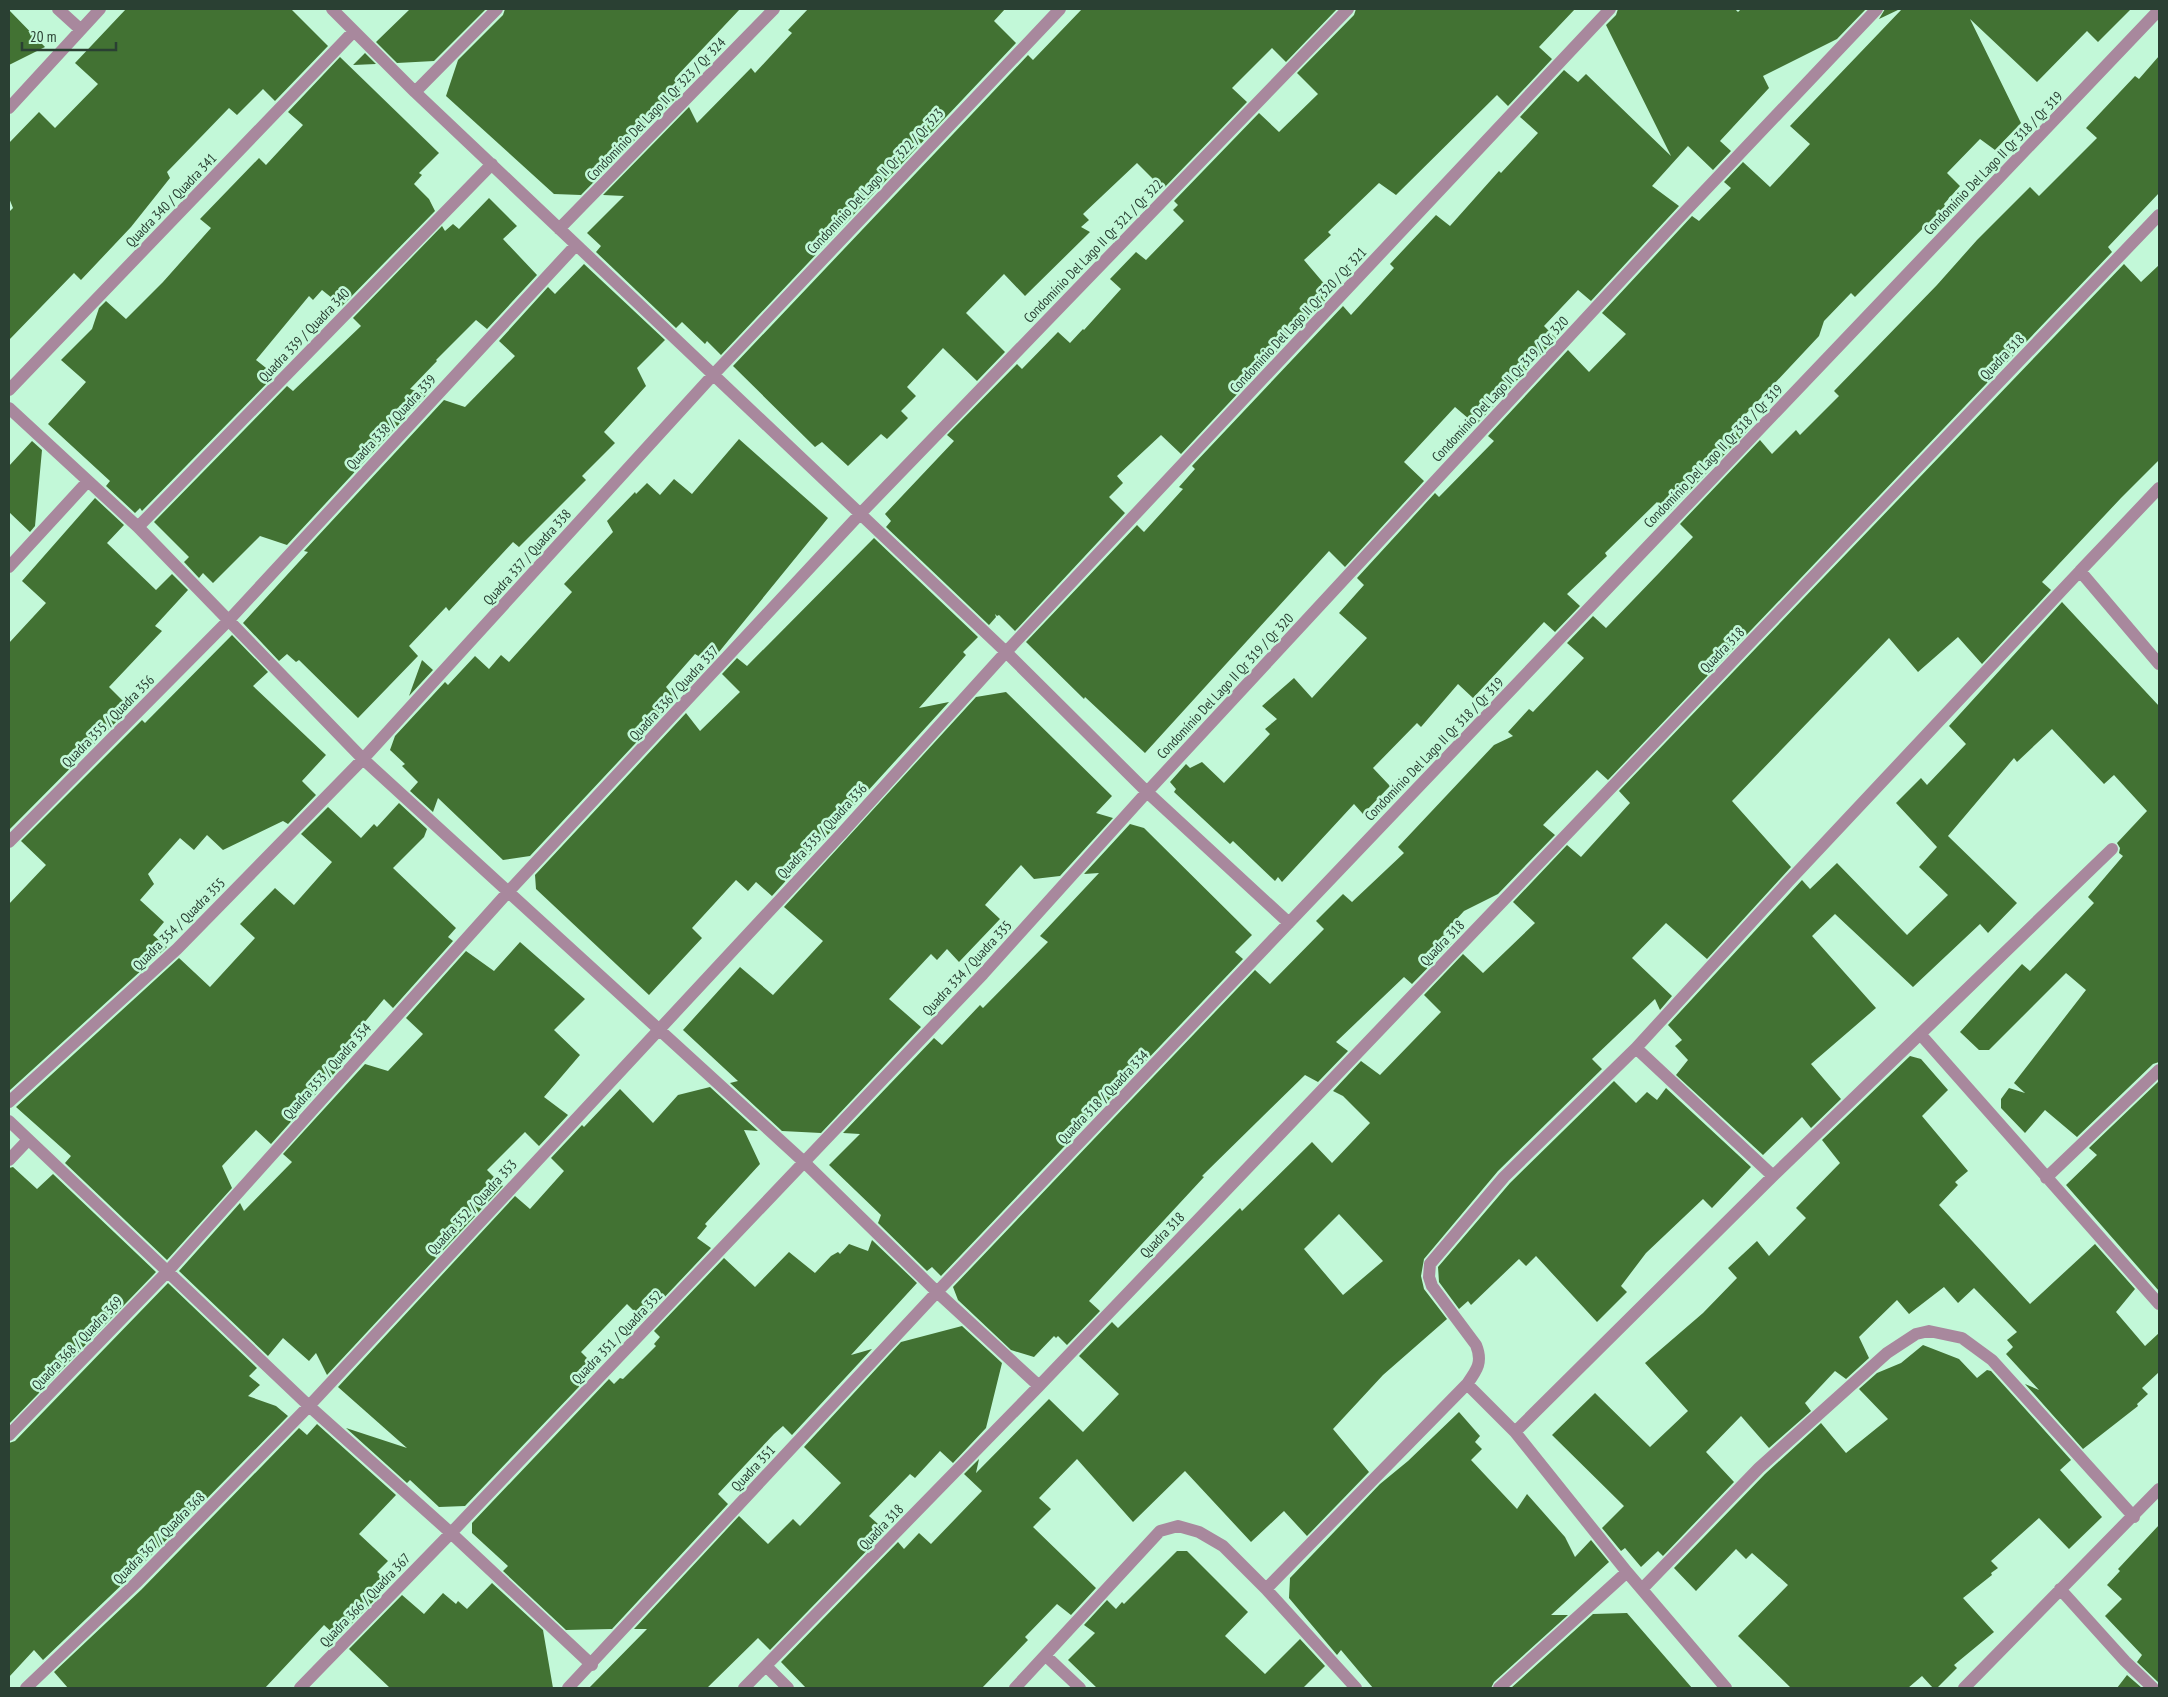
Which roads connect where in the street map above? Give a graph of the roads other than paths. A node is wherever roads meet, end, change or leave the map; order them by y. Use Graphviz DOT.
graph roads {
  1 [pos="58,9"];
  2 [pos="100,9"];
  3 [pos="332,9"];
  4 [pos="497,9"];
  5 [pos="774,9"];
  6 [pos="1060,9"];
  7 [pos="1348,9"];
  8 [pos="1610,9"];
  9 [pos="1877,9"];
  10 [pos="2159,10"];
  11 [pos="80,30"];
  12 [pos="354,31"];
  13 [pos="415,92"];
  14 [pos="9,108"];
  15 [pos="492,164"];
  16 [pos="2159,215"];
  17 [pos="559,229"];
  18 [pos="576,245"];
  19 [pos="713,375"];
  20 [pos="9,390"];
  21 [pos="9,408"];
  22 [pos="88,481"];
  23 [pos="2159,488"];
  24 [pos="860,514"];
  25 [pos="138,527"];
  26 [pos="9,567"];
  27 [pos="2080,572"];
  28 [pos="228,621"];
  29 [pos="1006,652"];
  30 [pos="2159,664"];
  31 [pos="363,759"];
  32 [pos="1148,792"];
  33 [pos="9,842"];
  34 [pos="2112,849"];
  35 [pos="509,891"];
  36 [pos="1290,922"];
  37 [pos="658,1028"];
  38 [pos="1921,1035"];
  39 [pos="1636,1048"];
  40 [pos="2159,1070"];
  41 [pos="9,1102"];
  42 [pos="9,1121"];
  43 [pos="28,1140"];
  44 [pos="9,1160"];
  45 [pos="804,1162"];
  46 [pos="1773,1176"];
  47 [pos="2046,1178"];
  48 [pos="167,1272"];
  49 [pos="937,1292"];
  50 [pos="2159,1304"];
  51 [pos="1467,1384"];
  52 [pos="1039,1386"];
  53 [pos="309,1406"];
  54 [pos="1515,1432"];
  55 [pos="9,1435"];
  56 [pos="2159,1489"];
  57 [pos="2134,1517"];
  58 [pos="451,1533"];
  59 [pos="1627,1572"];
  60 [pos="1266,1589"];
  61 [pos="1642,1589"];
  62 [pos="2060,1589"];
  63 [pos="1046,1656"];
  64 [pos="592,1665"];
  65 [pos="766,1666"];
  66 [pos="26,1688"];
  67 [pos="300,1688"];
  68 [pos="568,1688"];
  69 [pos="744,1688"];
  70 [pos="788,1688"];
  71 [pos="1015,1688"];
  72 [pos="1080,1688"];
  73 [pos="1356,1688"];
  74 [pos="1499,1688"];
  75 [pos="1726,1688"];
  76 [pos="1964,1688"];
  77 [pos="2153,1688"];
  1 -- 11 [label="street"];
  2 -- 11 [label="street"];
  3 -- 12 [label="street"];
  4 -- 13 [label="street"];
  5 -- 17 [label="street, Condomínio Del Lago II Qr 323 / Qr 324"];
  6 -- 19 [label="street, Condomínio Del Lago II Qr 322 / Qr 323"];
  7 -- 24 [label="street, Condomínio Del Lago II Qr 321 / Qr 322"];
  8 -- 29 [label="street, Condomínio Del Lago II Qr 320 / Qr 321"];
  9 -- 32 [label="street, Condomínio Del Lago II Qr 319 / Qr 320"];
  10 -- 36 [label="street, Condomínio Del Lago II Qr 318 / Qr 319"];
  11 -- 14 [label="street"];
  12 -- 13 [label="street"];
  12 -- 20 [label="street, Quadra 340 / Quadra 341"];
  13 -- 15 [label="street"];
  15 -- 17 [label="street"];
  15 -- 25 [label="street, Quadra 339 / Quadra 340"];
  16 -- 52 [label="street, Quadra 318"];
  17 -- 18 [label="street"];
  18 -- 19 [label="street"];
  18 -- 28 [label="street, Quadra 338 / Quadra 339"];
  19 -- 24 [label="street"];
  19 -- 31 [label="street, Quadra 337 / Quadra 338"];
  21 -- 22 [label="street"];
  22 -- 25 [label="street"];
  22 -- 26 [label="street"];
  23 -- 27 [label="street"];
  24 -- 29 [label="street"];
  24 -- 35 [label="street, Quadra 336 / Quadra 337"];
  25 -- 28 [label="street"];
  27 -- 30 [label="street"];
  27 -- 39 [label="street"];
  28 -- 31 [label="street"];
  28 -- 33 [label="street, Quadra 355 / Quadra 356"];
  29 -- 32 [label="street"];
  29 -- 37 [label="street, Quadra 335 / Quadra 336"];
  31 -- 35 [label="street"];
  31 -- 41 [label="street, Quadra 354 / Quadra 355"];
  32 -- 36 [label="street"];
  32 -- 45 [label="street, Quadra 334 / Quadra 335"];
  34 -- 38 [label="street"];
  35 -- 37 [label="street"];
  35 -- 48 [label="street, Quadra 353 / Quadra 354"];
  36 -- 49 [label="street, Quadra 318 / Quadra 334"];
  37 -- 45 [label="street"];
  37 -- 53 [label="street, Quadra 352 / Quadra 353"];
  38 -- 46 [label="street"];
  38 -- 47 [label="street"];
  39 -- 46 [label="street"];
  39 -- 51 [label="street"];
  40 -- 47 [label="street"];
  42 -- 43 [label="street"];
  43 -- 44 [label="street"];
  43 -- 48 [label="street"];
  45 -- 49 [label="street"];
  45 -- 58 [label="street, Quadra 351 / Quadra 352"];
  46 -- 54 [label="street"];
  47 -- 50 [label="street"];
  48 -- 53 [label="street"];
  48 -- 55 [label="street, Quadra 368 / Quadra 369"];
  49 -- 52 [label="street"];
  49 -- 64 [label="street, Quadra 351"];
  51 -- 54 [label="street"];
  51 -- 60 [label="street"];
  52 -- 65 [label="street, Quadra 318"];
  53 -- 58 [label="street"];
  53 -- 66 [label="street, Quadra 367 / Quadra 368"];
  54 -- 59 [label="street"];
  56 -- 57 [label="street"];
  57 -- 61 [label="street"];
  57 -- 62 [label="street"];
  58 -- 64 [label="street"];
  58 -- 67 [label="street, Quadra 366 / Quadra 367"];
  59 -- 61 [label="street"];
  59 -- 74 [label="street"];
  60 -- 63 [label="street"];
  60 -- 73 [label="street"];
  61 -- 75 [label="street"];
  62 -- 76 [label="street"];
  62 -- 77 [label="street"];
  63 -- 71 [label="street"];
  63 -- 72 [label="street"];
  64 -- 68 [label="street, Quadra 351"];
  65 -- 69 [label="street, Quadra 318"];
  65 -- 70 [label="street"];
}
